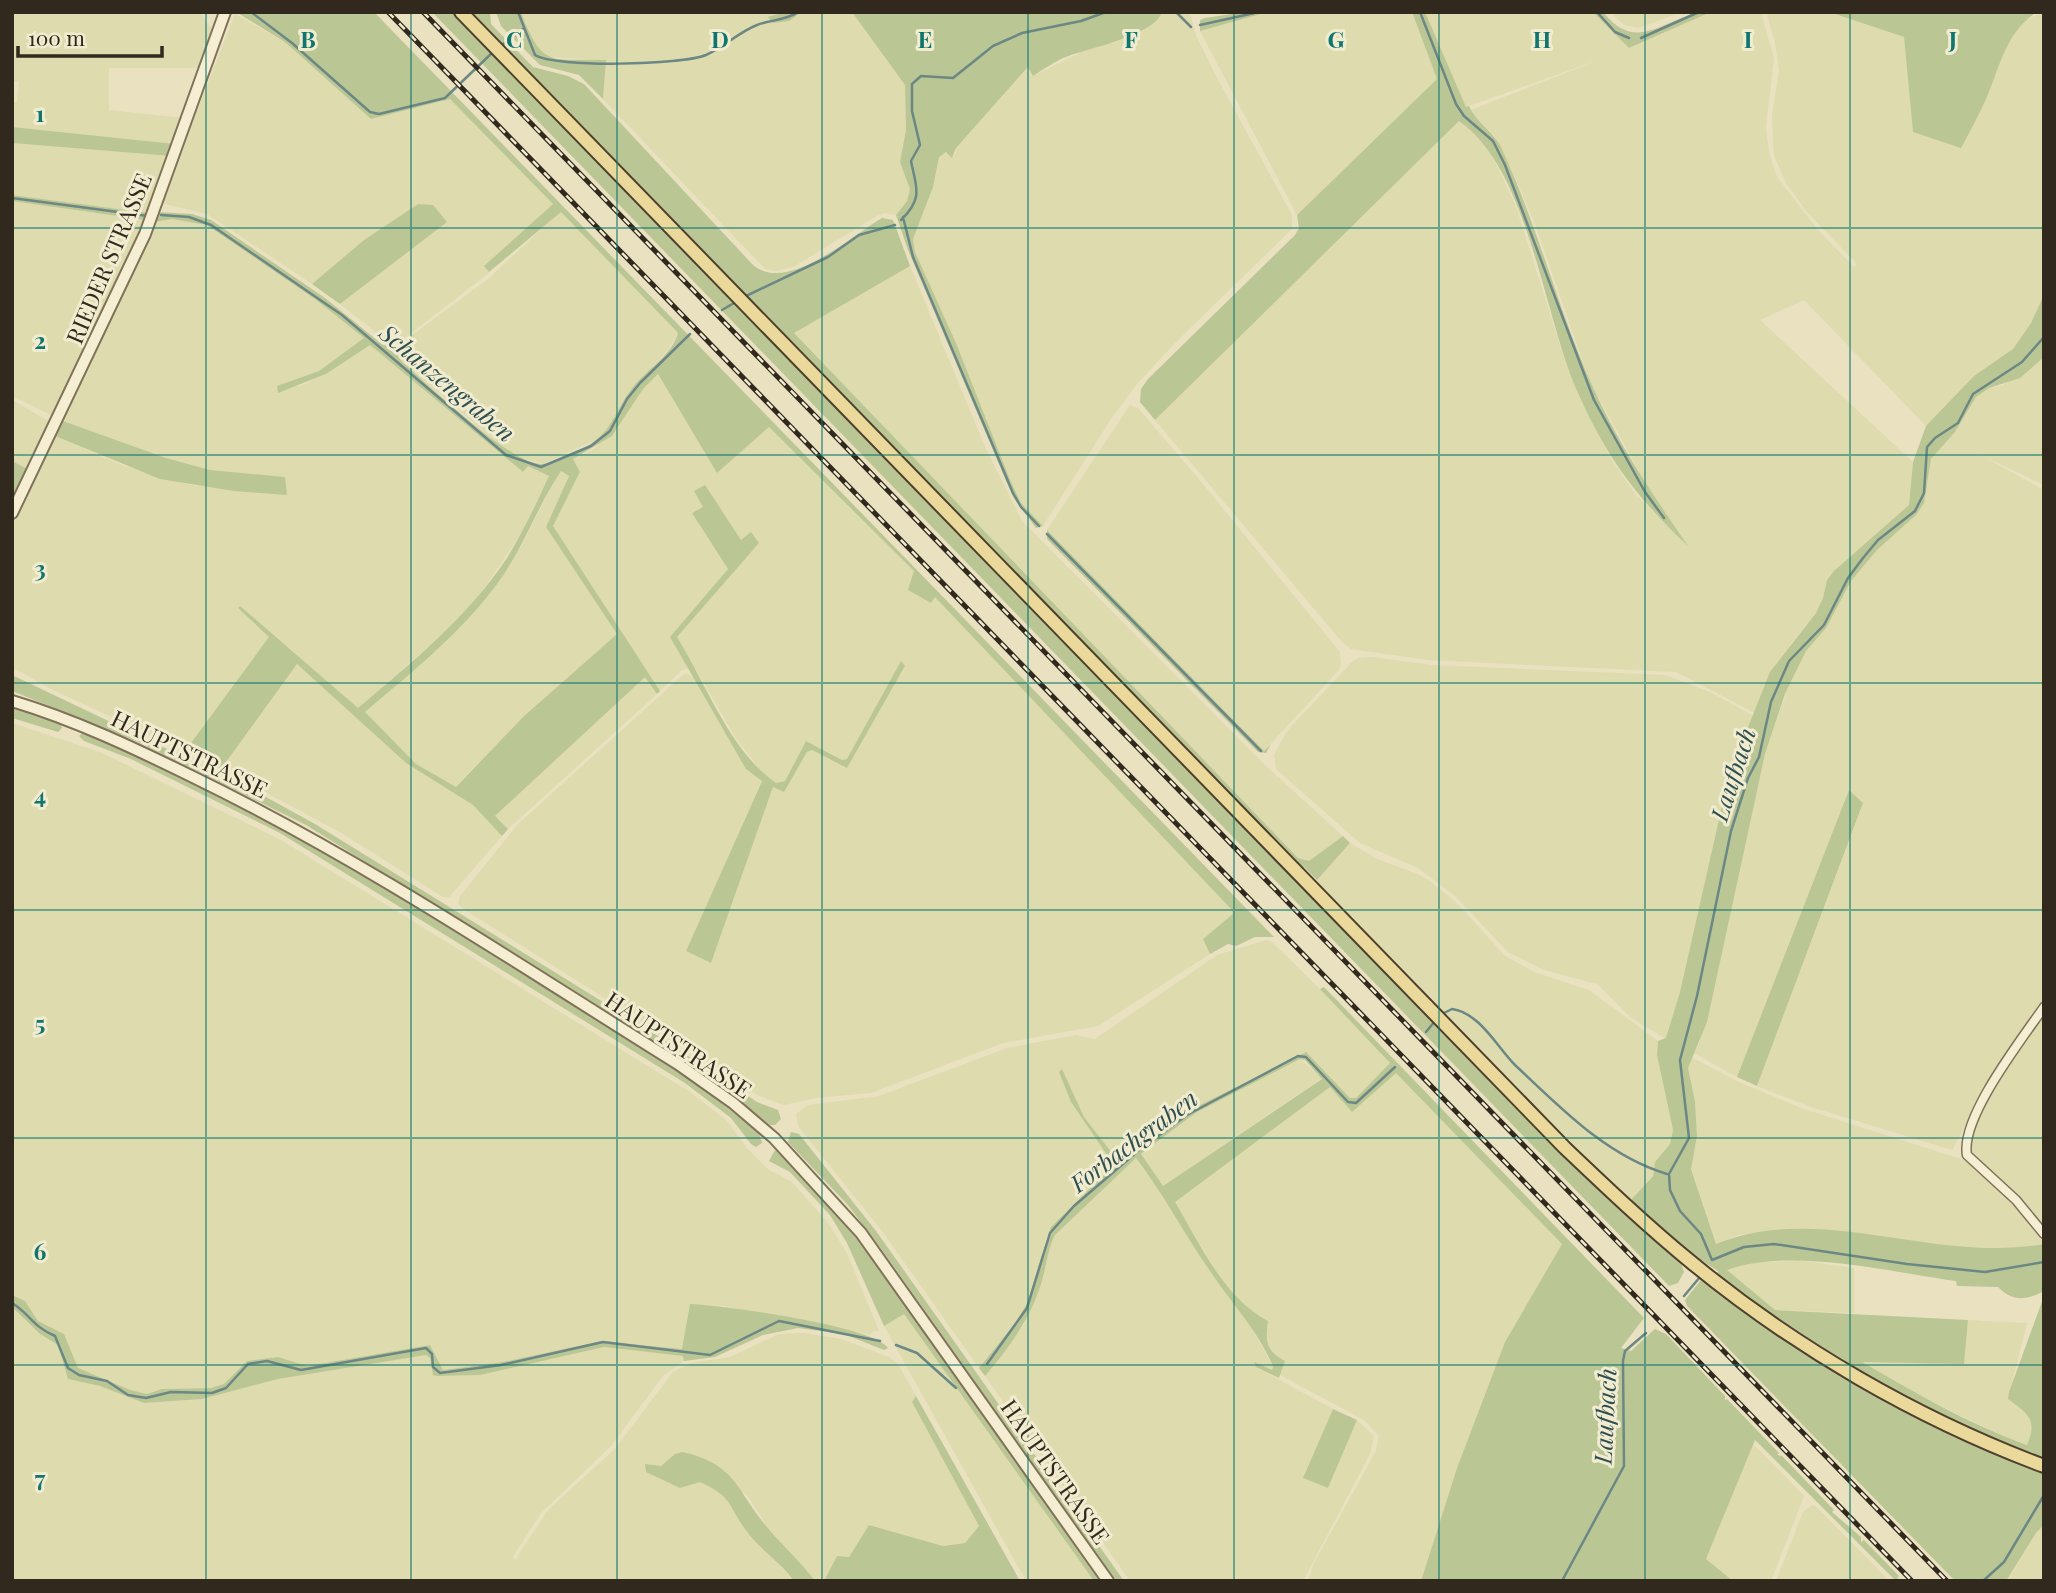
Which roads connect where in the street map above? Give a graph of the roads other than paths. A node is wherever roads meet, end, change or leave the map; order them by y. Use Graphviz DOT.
graph roads {
  1 [pos="225,12"];
  2 [pos="461,12"];
  3 [pos="12,513"];
  4 [pos="12,701"];
  5 [pos="2044,1007"];
  6 [pos="2044,1234"];
  7 [pos="2043,1465"];
  8 [pos="1108,1581"];
  1 -- 3 [label="street, RIEDER STRASSE"];
  2 -- 7 [label="main road"];
  4 -- 8 [label="street, HAUPTSTRASSE"];
  5 -- 6 [label="street"];
}
